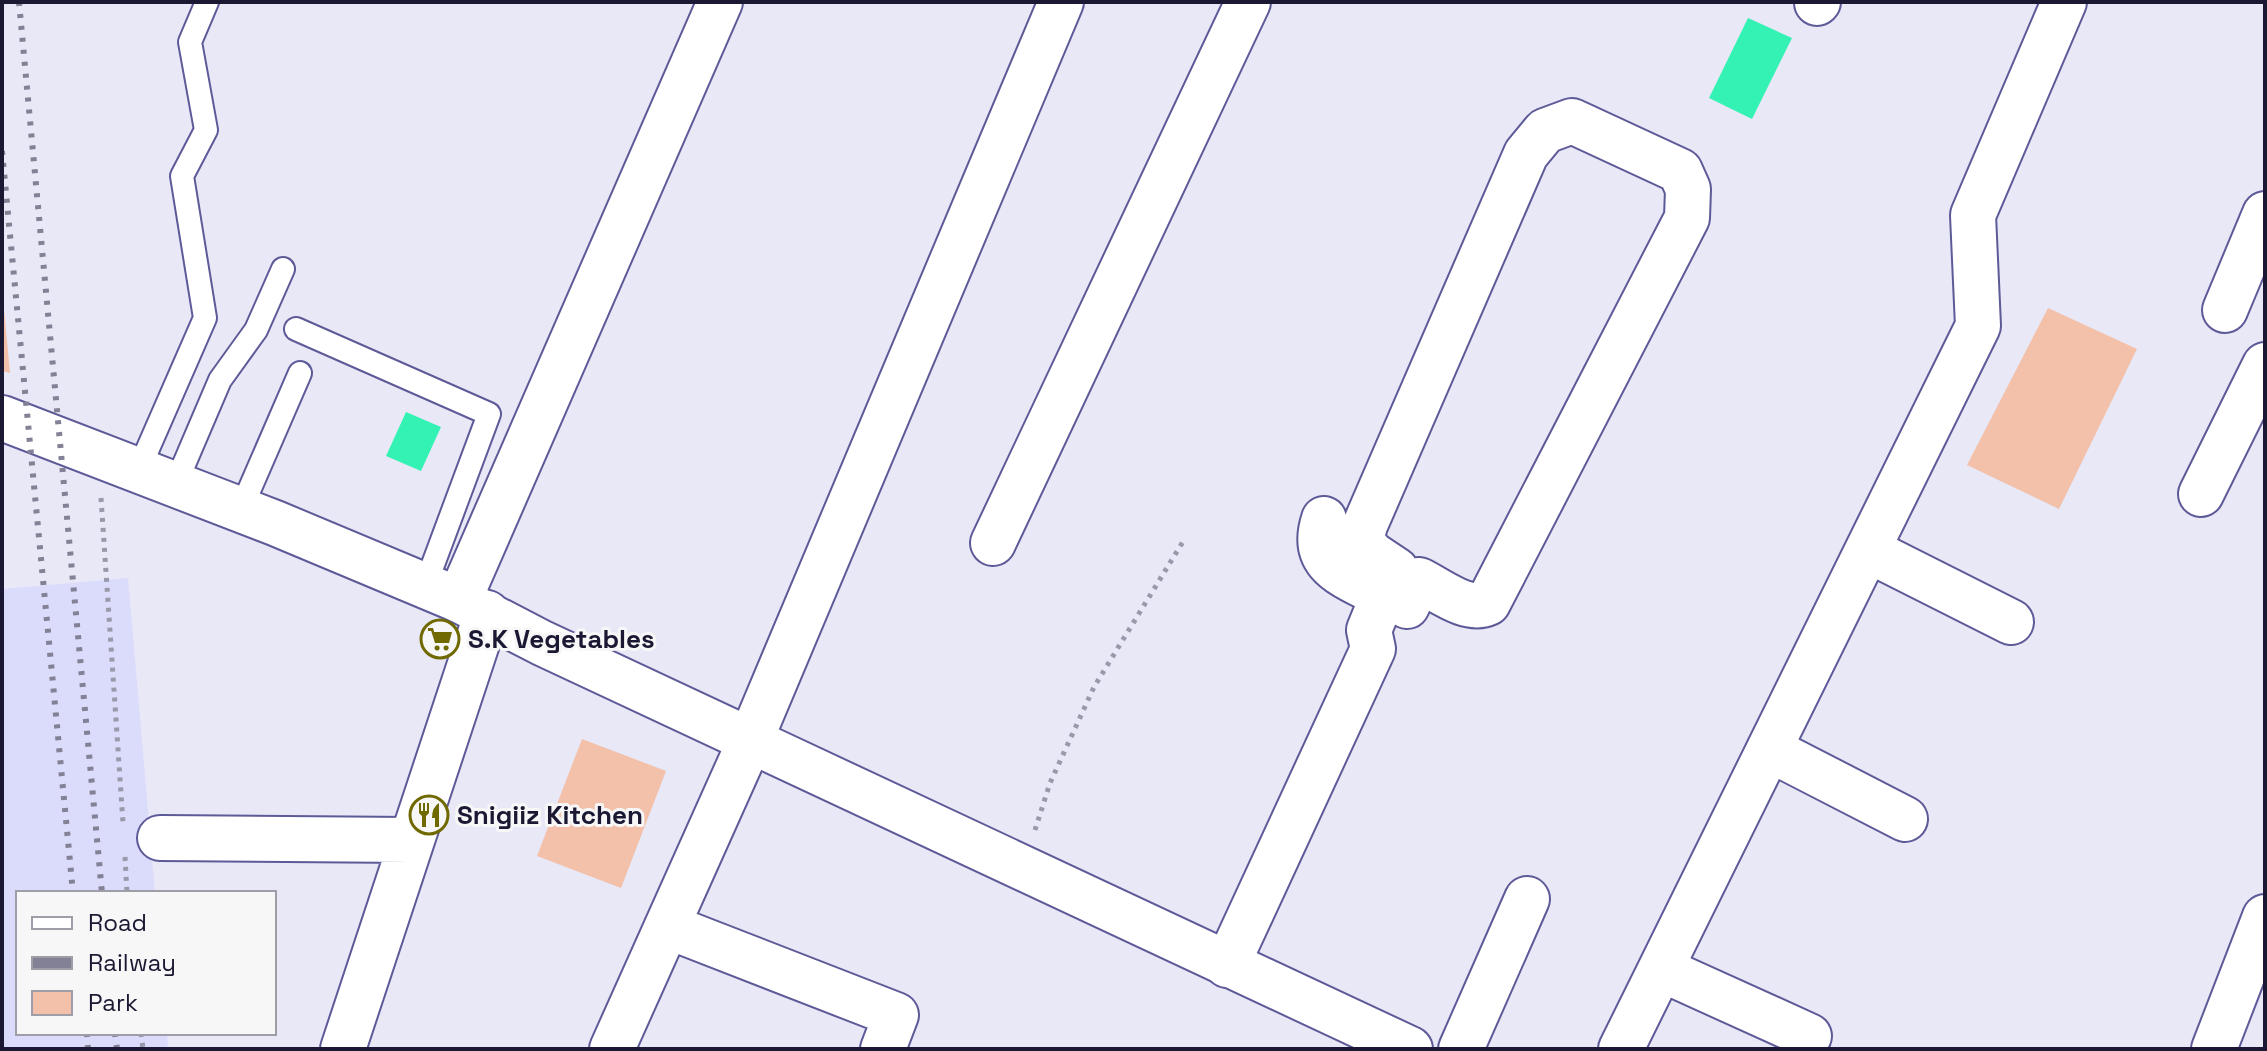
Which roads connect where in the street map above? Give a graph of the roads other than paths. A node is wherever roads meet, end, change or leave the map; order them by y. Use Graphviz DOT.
graph roads {
  1 [pos="207,2"];
  2 [pos="720,2"];
  3 [pos="1061,2"];
  4 [pos="1248,2"];
  5 [pos="2064,2"];
  6 [pos="2265,214"];
  7 [pos="283,269"];
  8 [pos="2225,310"];
  9 [pos="296,329"];
  10 [pos="2265,365"];
  11 [pos="300,373"];
  12 [pos="2,418"];
  13 [pos="158,476"];
  14 [pos="2201,494"];
  15 [pos="241,509"];
  16 [pos="1324,519"];
  17 [pos="993,543"];
  18 [pos="1868,550"];
  19 [pos="1401,588"];
  20 [pos="457,600"];
  21 [pos="1511,607"];
  22 [pos="2011,622"];
  23 [pos="750,741"];
  24 [pos="1769,749"];
  25 [pos="1905,819"];
  26 [pos="136,838"];
  27 [pos="410,840"];
  28 [pos="1527,899"];
  29 [pos="2265,917"];
  30 [pos="667,926"];
  31 [pos="1227,965"];
  32 [pos="1661,969"];
  33 [pos="1809,1036"];
  34 [pos="343,1049"];
  35 [pos="612,1049"];
  36 [pos="883,1049"];
  37 [pos="1410,1049"];
  38 [pos="1461,1049"];
  39 [pos="1621,1049"];
  40 [pos="2214,1049"];
  1 -- 13 [label="lane"];
  2 -- 20 [label="street"];
  3 -- 23 [label="street"];
  4 -- 17 [label="street"];
  5 -- 18 [label="street"];
  6 -- 8 [label="street"];
  7 -- 13 [label="lane"];
  9 -- 20 [label="lane"];
  10 -- 14 [label="street"];
  11 -- 15 [label="lane"];
  12 -- 13 [label="street"];
  13 -- 15 [label="street"];
  15 -- 20 [label="street"];
  16 -- 19 [label="street"];
  18 -- 22 [label="street"];
  18 -- 24 [label="street"];
  19 -- 19 [label="street"];
  19 -- 21 [label="street"];
  19 -- 31 [label="street"];
  20 -- 23 [label="street"];
  20 -- 27 [label="street"];
  23 -- 30 [label="street"];
  23 -- 31 [label="street"];
  24 -- 25 [label="street"];
  24 -- 32 [label="street"];
  26 -- 27 [label="street"];
  27 -- 34 [label="street"];
  28 -- 38 [label="street"];
  29 -- 40 [label="street"];
  30 -- 35 [label="street"];
  30 -- 36 [label="street"];
  31 -- 37 [label="street"];
  32 -- 33 [label="street"];
  32 -- 39 [label="street"];
}
